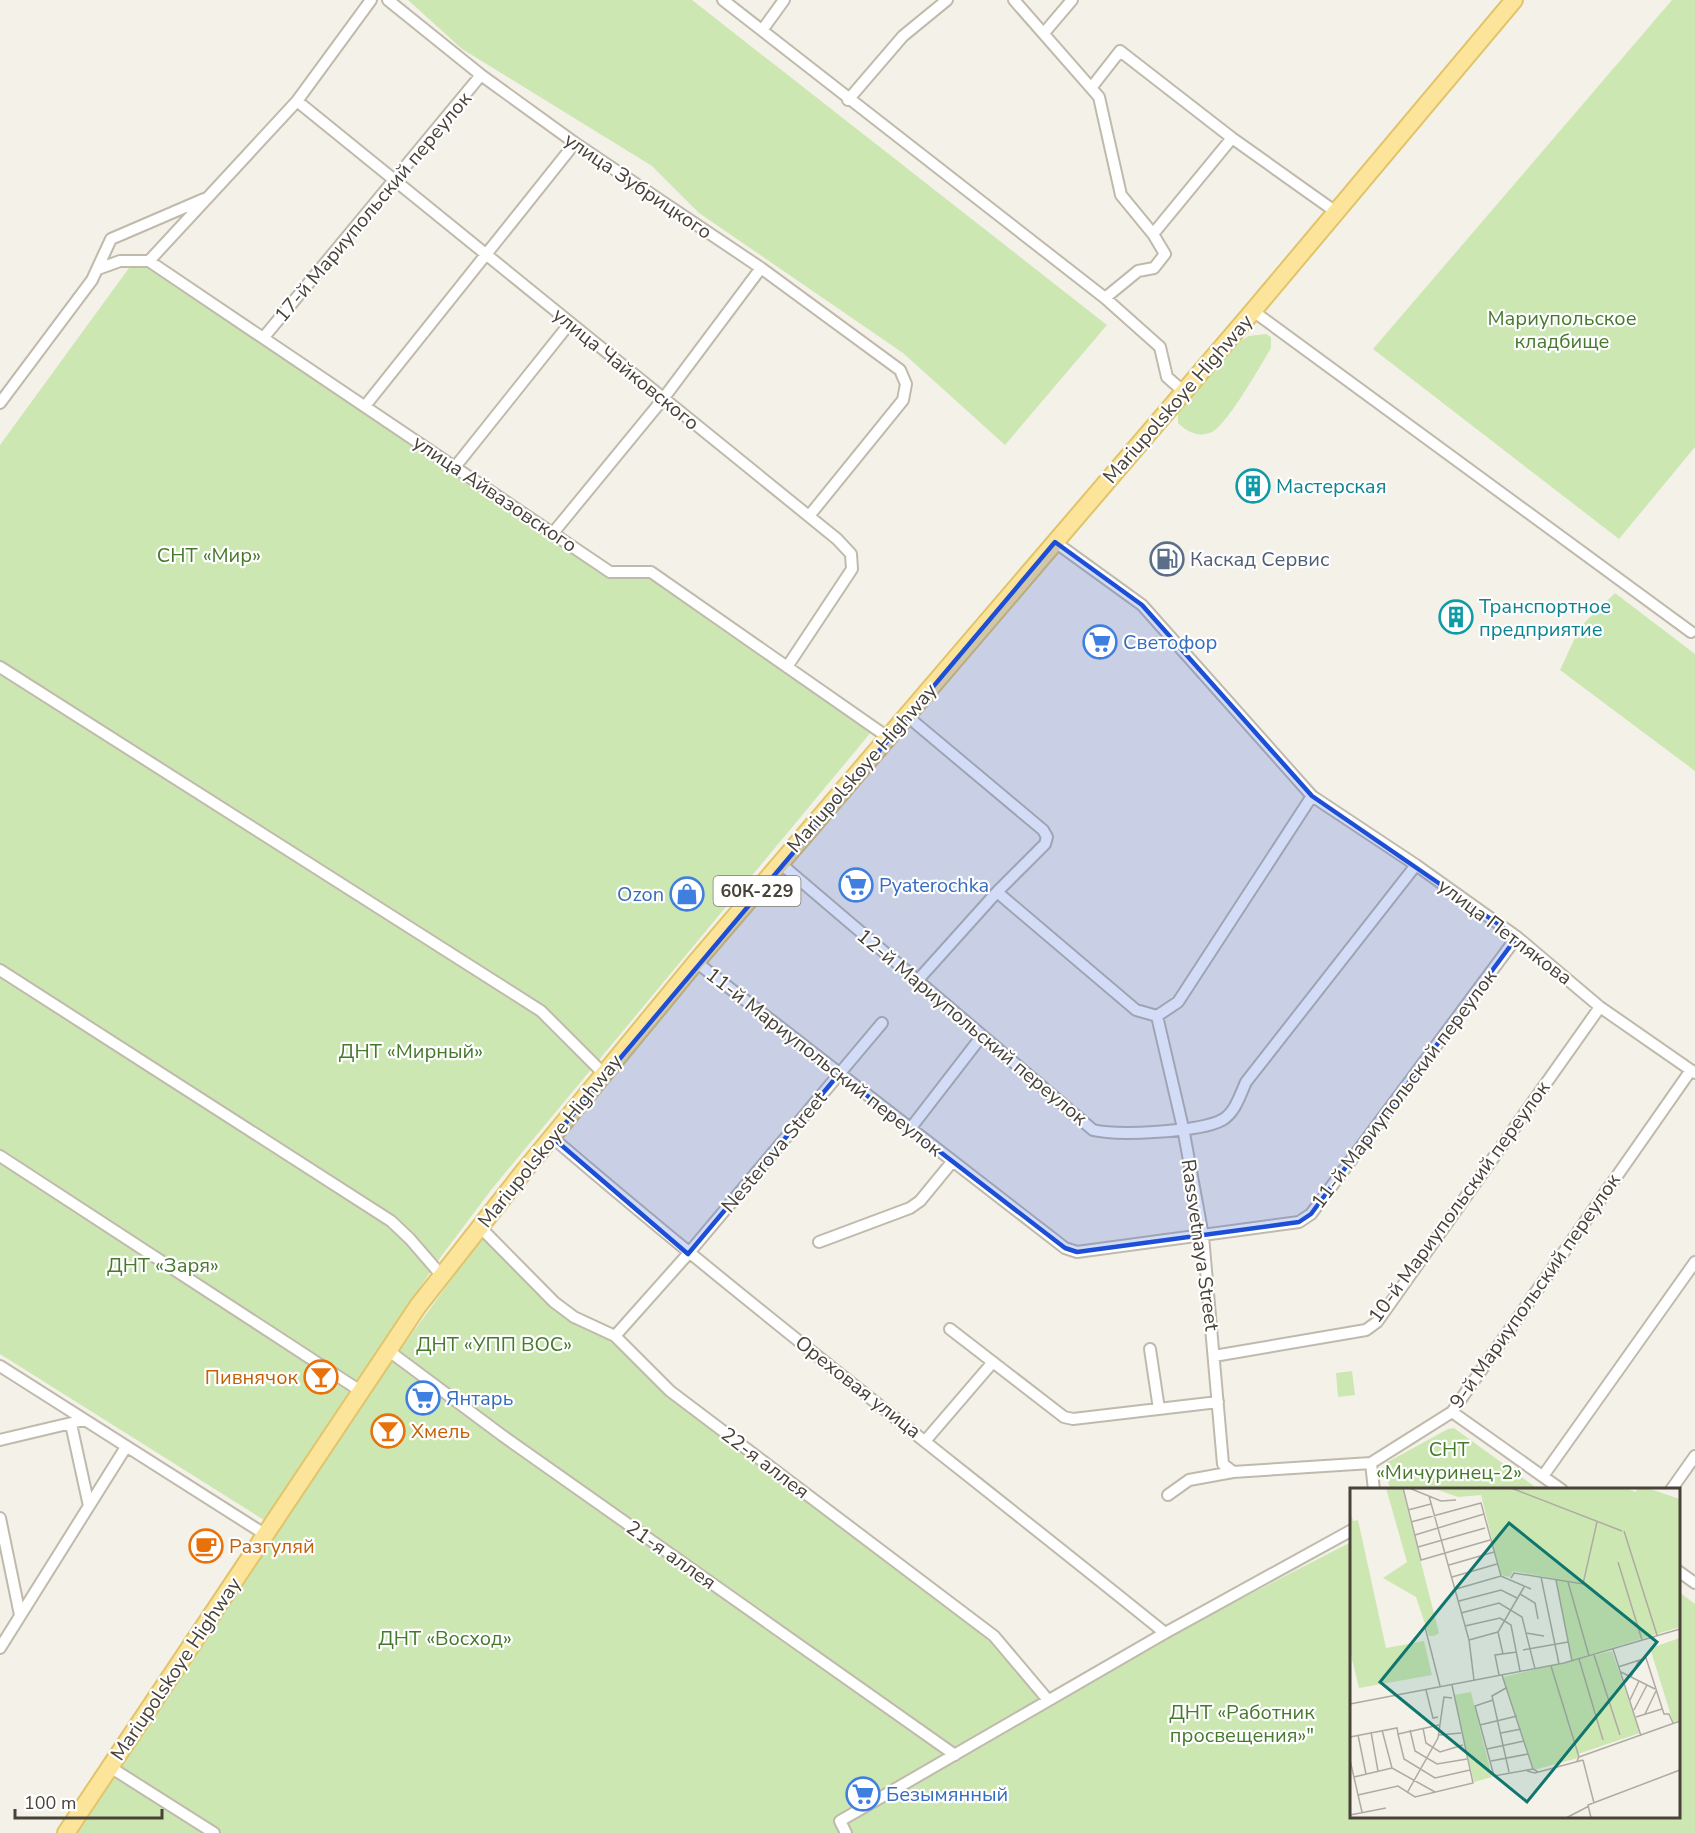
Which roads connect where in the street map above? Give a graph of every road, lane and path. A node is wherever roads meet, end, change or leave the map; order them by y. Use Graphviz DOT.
graph roads {
  1 [pos="371,0"];
  2 [pos="388,0"];
  3 [pos="723,0"];
  4 [pos="784,0"];
  5 [pos="947,0"];
  6 [pos="1014,0"];
  7 [pos="1071,0"];
  8 [pos="1514,0"];
  9 [pos="763,29"];
  10 [pos="1044,33"];
  11 [pos="481,75"];
  12 [pos="1091,88"];
  13 [pos="848,100"];
  14 [pos="297,101"];
  15 [pos="1232,138"];
  16 [pos="575,144"];
  17 [pos="397,180"];
  18 [pos="209,198"];
  19 [pos="1336,212"];
  20 [pos="1153,234"];
  21 [pos="486,254"];
  22 [pos="149,261"];
  23 [pos="761,268"];
  24 [pos="98,269"];
  25 [pos="1105,298"];
  26 [pos="1252,311"];
  27 [pos="570,323"];
  28 [pos="264,338"];
  29 [pos="1184,392"];
  30 [pos="663,399"];
  31 [pos="0,403"];
  32 [pos="365,406"];
  33 [pos="455,467"];
  34 [pos="809,516"];
  35 [pos="553,533"];
  36 [pos="1055,542"];
  37 [pos="1691,632"];
  38 [pos="0,667"];
  39 [pos="787,667"];
  40 [pos="907,716"];
  41 [pos="889,738"];
  42 [pos="1312,796"];
  43 [pos="781,864"];
  44 [pos="1416,865"];
  45 [pos="997,892"];
  46 [pos="1517,937"];
  47 [pos="696,962"];
  48 [pos="0,970"];
  49 [pos="917,981"];
  50 [pos="1600,1007"];
  51 [pos="1157,1016"];
  52 [pos="882,1023"];
  53 [pos="981,1037"];
  54 [pos="1693,1072"];
  55 [pos="604,1074"];
  56 [pos="839,1074"];
  57 [pos="1183,1128"];
  58 [pos="910,1129"];
  59 [pos="553,1137"];
  60 [pos="0,1156"];
  61 [pos="952,1162"];
  62 [pos="480,1227"];
  63 [pos="1203,1236"];
  64 [pos="819,1242"];
  65 [pos="688,1254"];
  66 [pos="1695,1262"];
  67 [pos="442,1276"];
  68 [pos="950,1329"];
  69 [pos="615,1336"];
  70 [pos="1150,1349"];
  71 [pos="389,1351"];
  72 [pos="1214,1356"];
  73 [pos="993,1362"];
  74 [pos="0,1366"];
  75 [pos="362,1392"];
  76 [pos="1218,1402"];
  77 [pos="1160,1409"];
  78 [pos="1452,1412"];
  79 [pos="84,1420"];
  80 [pos="70,1424"];
  81 [pos="0,1440"];
  82 [pos="926,1440"];
  83 [pos="126,1447"];
  84 [pos="1695,1456"];
  85 [pos="1371,1463"];
  86 [pos="1233,1472"];
  87 [pos="1543,1476"];
  88 [pos="1374,1488"];
  89 [pos="1559,1488"];
  90 [pos="1672,1488"];
  91 [pos="1168,1495"];
  92 [pos="89,1506"];
  93 [pos="0,1518"];
  94 [pos="1350,1531"];
  95 [pos="266,1535"];
  96 [pos="1680,1573"];
  97 [pos="1695,1583"];
  98 [pos="20,1615"];
  99 [pos="1165,1633"];
  100 [pos="0,1648"];
  101 [pos="1048,1700"];
  102 [pos="955,1755"];
  103 [pos="115,1769"];
  104 [pos="66,1833"];
  105 [pos="214,1833"];
  106 [pos="846,1833"];
  1 -- 14 [label="street"];
  2 -- 11 [label="street, улица Зубрицкого"];
  3 -- 9 [label="street"];
  4 -- 9 [label="street"];
  5 -- 13 [label="street"];
  6 -- 10 [label="street"];
  7 -- 10 [label="street"];
  8 -- 19 [label="main road, Mariupolskoye Highway / 60К-229"];
  9 -- 13 [label="street"];
  10 -- 12 [label="street"];
  11 -- 16 [label="street, улица Зубрицкого"];
  11 -- 17 [label="street, 17-й Мариупольский переулок"];
  12 -- 15 [label="street"];
  12 -- 20 [label="street"];
  13 -- 25 [label="street"];
  14 -- 17 [label="street, улица Чайковского"];
  14 -- 18 [label="street"];
  15 -- 19 [label="street"];
  15 -- 20 [label="street"];
  16 -- 21 [label="street"];
  16 -- 23 [label="street, улица Зубрицкого"];
  17 -- 21 [label="street, улица Чайковского"];
  17 -- 28 [label="street, 17-й Мариупольский переулок"];
  18 -- 22 [label="street"];
  18 -- 24 [label="street"];
  19 -- 26 [label="main road, Mariupolskoye Highway / 60К-229"];
  20 -- 25 [label="street"];
  21 -- 27 [label="street, улица Чайковского"];
  21 -- 32 [label="street"];
  22 -- 24 [label="street"];
  22 -- 28 [label="street, улица Айвазовского"];
  23 -- 30 [label="street"];
  23 -- 34 [label="street, улица Зубрицкого"];
  24 -- 31 [label="street"];
  25 -- 29 [label="street"];
  26 -- 29 [label="main road, Mariupolskoye Highway / 60К-229"];
  26 -- 37 [label="street"];
  27 -- 30 [label="street, улица Чайковского"];
  27 -- 33 [label="street"];
  28 -- 32 [label="street, улица Айвазовского"];
  29 -- 36 [label="main road, Mariupolskoye Highway / 60К-229"];
  30 -- 34 [label="street, улица Чайковского"];
  30 -- 35 [label="street"];
  32 -- 33 [label="street, улица Айвазовского"];
  33 -- 35 [label="street, улица Айвазовского"];
  34 -- 39 [label="street, улица Чайковского"];
  35 -- 39 [label="street, улица Айвазовского"];
  36 -- 40 [label="main road, Mariupolskoye Highway / 60К-229"];
  36 -- 42 [label="street, улица Петлякова"];
  38 -- 55 [label="street"];
  39 -- 41 [label="street, улица Айвазовского"];
  40 -- 41 [label="main road, Mariupolskoye Highway / 60К-229"];
  40 -- 45 [label="street"];
  41 -- 43 [label="main road, Mariupolskoye Highway / 60К-229"];
  42 -- 44 [label="street, улица Петлякова"];
  42 -- 51 [label="street"];
  43 -- 47 [label="main road, Mariupolskoye Highway / 60К-229"];
  43 -- 49 [label="street, 12-й Мариупольский переулок"];
  44 -- 46 [label="street, улица Петлякова"];
  44 -- 57 [label="street, 12-й Мариупольский переулок"];
  45 -- 49 [label="street"];
  45 -- 51 [label="street"];
  46 -- 50 [label="street, улица Петлякова"];
  46 -- 63 [label="street, 11-й Мариупольский переулок"];
  47 -- 55 [label="main road, Mariupolskoye Highway / 60К-229"];
  47 -- 56 [label="street, 11-й Мариупольский переулок"];
  48 -- 67 [label="street"];
  49 -- 53 [label="street, 12-й Мариупольский переулок"];
  50 -- 54 [label="street, улица Петлякова"];
  50 -- 72 [label="street, 10-й Мариупольский переулок"];
  51 -- 57 [label="street, Rassvetnaya Street"];
  52 -- 56 [label="street, Nesterova Street"];
  53 -- 57 [label="street, 12-й Мариупольский переулок"];
  53 -- 58 [label="street"];
  54 -- 78 [label="street, 9-й Мариупольский переулок"];
  55 -- 59 [label="main road, Mariupolskoye Highway / 60К-229"];
  56 -- 58 [label="street, 11-й Мариупольский переулок"];
  56 -- 65 [label="street, Nesterova Street"];
  57 -- 63 [label="street, Rassvetnaya Street"];
  58 -- 61 [label="street, 11-й Мариупольский переулок"];
  59 -- 62 [label="main road, Mariupolskoye Highway / 60К-229"];
  59 -- 65 [label="street, Ореховая улица"];
  60 -- 75 [label="street"];
  61 -- 63 [label="street, 11-й Мариупольский переулок"];
  61 -- 64 [label="street, 11-й Мариупольский переулок"];
  62 -- 67 [label="main road, Mariupolskoye Highway / 60К-229"];
  62 -- 69 [label="street, 22-я аллея"];
  63 -- 72 [label="street, Rassvetnaya Street"];
  65 -- 69 [label="street, Nesterova Street"];
  65 -- 82 [label="street, Ореховая улица"];
  66 -- 87 [label="street"];
  67 -- 71 [label="main road, Mariupolskoye Highway / 60К-229"];
  68 -- 73 [label="street"];
  69 -- 101 [label="street, 22-я аллея"];
  70 -- 77 [label="street"];
  71 -- 75 [label="main road, Mariupolskoye Highway / 60К-229"];
  71 -- 102 [label="street, 21-я аллея"];
  72 -- 76 [label="street, Rassvetnaya Street"];
  73 -- 77 [label="street"];
  73 -- 82 [label="street"];
  74 -- 79 [label="street"];
  75 -- 95 [label="main road, Mariupolskoye Highway / 60К-229"];
  76 -- 77 [label="street"];
  76 -- 86 [label="street, Rassvetnaya Street"];
  78 -- 85 [label="street, 9-й Мариупольский переулок"];
  78 -- 87 [label="street"];
  79 -- 80 [label="street"];
  79 -- 83 [label="street"];
  80 -- 81 [label="street"];
  80 -- 92 [label="street"];
  82 -- 99 [label="street, Ореховая улица"];
  83 -- 92 [label="street"];
  83 -- 95 [label="street"];
  84 -- 90 [label="street"];
  85 -- 86 [label="street, 9-й Мариупольский переулок"];
  85 -- 88 [label="street"];
  86 -- 91 [label="street, 9-й Мариупольский переулок"];
  87 -- 89 [label="street"];
  92 -- 98 [label="street"];
  93 -- 98 [label="street"];
  94 -- 99 [label="street"];
  95 -- 103 [label="main road, Mariupolskoye Highway / 60К-229"];
  96 -- 97 [label="street"];
  98 -- 100 [label="street"];
  99 -- 101 [label="street"];
  101 -- 102 [label="street"];
  102 -- 106 [label="street"];
  103 -- 104 [label="main road, Mariupolskoye Highway / 60К-229"];
  103 -- 105 [label="street"];
}
